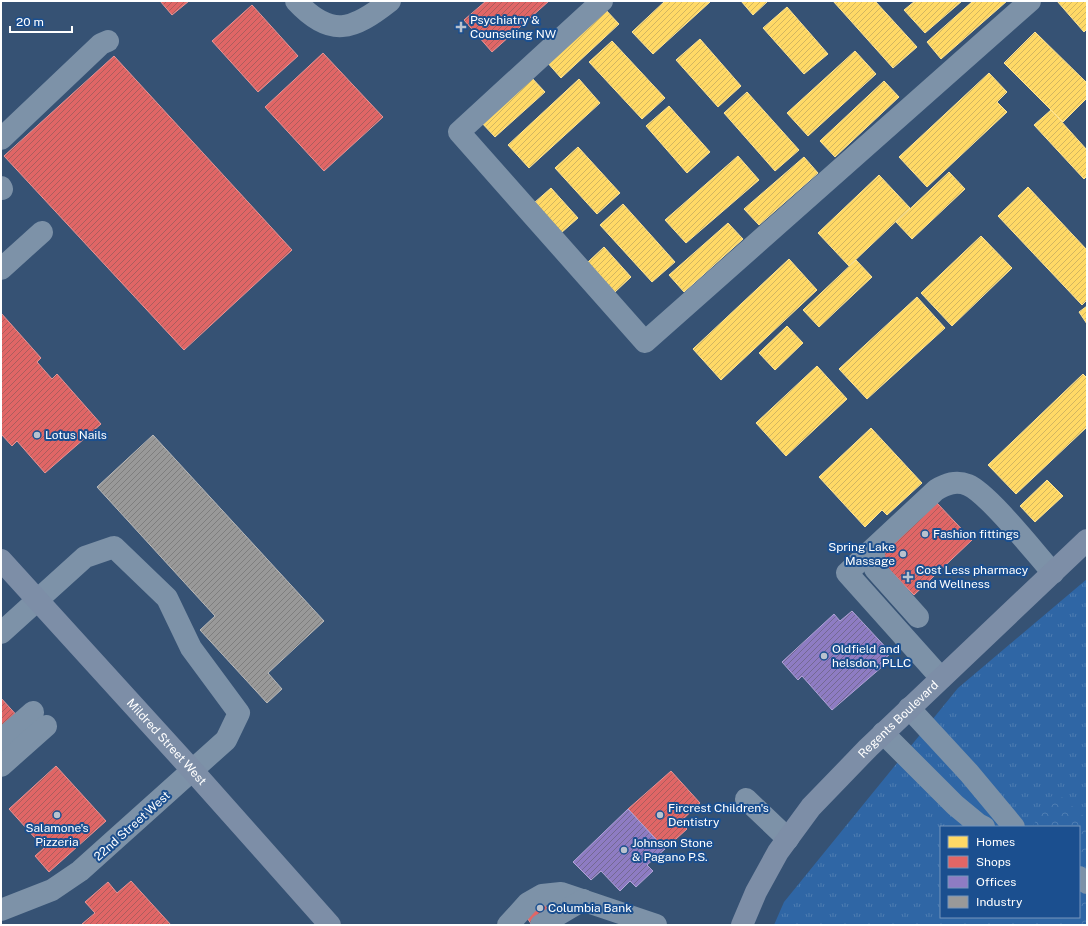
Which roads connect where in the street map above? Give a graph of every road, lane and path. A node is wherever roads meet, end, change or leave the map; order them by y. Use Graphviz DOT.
graph roads {
  1 [pos="296,1"];
  2 [pos="390,1"];
  3 [pos="602,1"];
  4 [pos="1030,1"];
  5 [pos="108,41"];
  6 [pos="1,139"];
  7 [pos="42,232"];
  8 [pos="1,269"];
  9 [pos="1087,540"];
  10 [pos="874,550"];
  11 [pos="1,560"];
  12 [pos="1053,572"];
  13 [pos="37,600"];
  14 [pos="918,617"];
  15 [pos="1,633"];
  16 [pos="941,678"];
  17 [pos="909,708"];
  18 [pos="883,733"];
  19 [pos="1,740"];
  20 [pos="1,766"];
  21 [pos="194,771"];
  22 [pos="746,799"];
  23 [pos="982,826"];
  24 [pos="1013,826"];
  25 [pos="788,839"];
  26 [pos="583,900"];
  27 [pos="1,910"];
  28 [pos="330,925"];
  29 [pos="508,925"];
  30 [pos="540,925"];
  31 [pos="656,925"];
  32 [pos="742,925"];
  1 -- 2 [label="street"];
  3 -- 4 [label="street"];
  5 -- 6 [label="street"];
  7 -- 8 [label="street"];
  9 -- 12 [label="main road, Regents Boulevard"];
  10 -- 12 [label="street"];
  10 -- 14 [label="street"];
  10 -- 16 [label="street"];
  11 -- 13 [label="main road, Mildred Street West"];
  12 -- 16 [label="main road, Regents Boulevard"];
  13 -- 15 [label="street"];
  13 -- 21 [label="main road, Mildred Street West"];
  13 -- 21 [label="street, 22nd Street West"];
  16 -- 17 [label="main road, Regents Boulevard"];
  17 -- 18 [label="main road, Regents Boulevard"];
  17 -- 24 [label="street"];
  18 -- 23 [label="street"];
  18 -- 25 [label="main road, Regents Boulevard"];
  19 -- 20 [label="street"];
  21 -- 27 [label="street, 22nd Street West"];
  21 -- 28 [label="main road, Mildred Street West"];
  22 -- 25 [label="street"];
  25 -- 32 [label="main road, Regents Boulevard"];
  26 -- 29 [label="street"];
  26 -- 30 [label="street"];
  26 -- 31 [label="street"];
}
